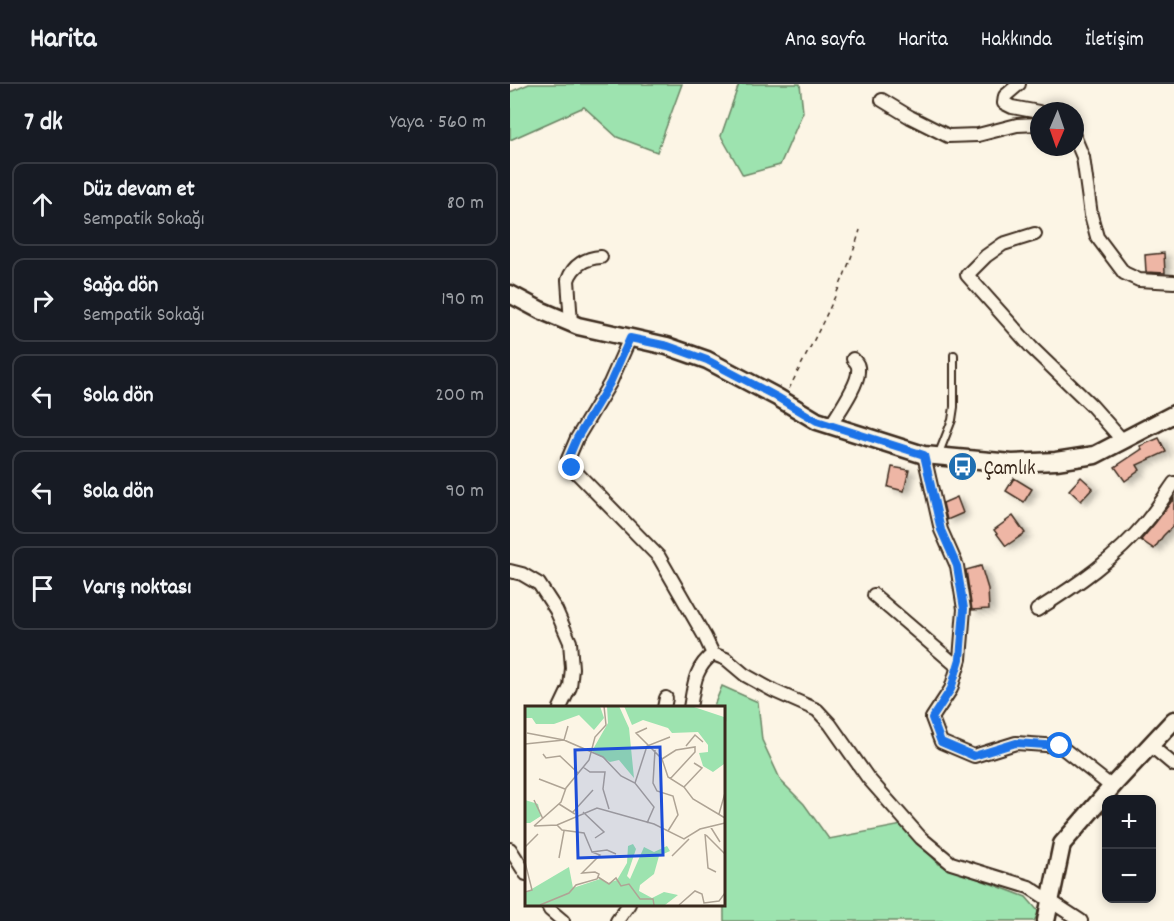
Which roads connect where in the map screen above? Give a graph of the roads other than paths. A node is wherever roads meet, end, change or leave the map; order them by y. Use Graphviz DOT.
graph roads {
  1 [pos="1019,84"];
  2 [pos="882,100"];
  3 [pos="1030,110"];
  4 [pos="1030,124"];
  5 [pos="1083,156"];
  6 [pos="1035,234"];
  7 [pos="602,257"];
  8 [pos="1174,282"];
  9 [pos="510,294"];
  10 [pos="571,323"];
  11 [pos="630,338"];
  12 [pos="954,355"];
  13 [pos="853,359"];
  14 [pos="1174,414"];
  15 [pos="831,425"];
  16 [pos="1123,441"];
  17 [pos="931,456"];
  18 [pos="1174,483"];
  19 [pos="510,571"];
  20 [pos="874,595"];
  21 [pos="1037,610"];
  22 [pos="713,654"];
  23 [pos="958,667"];
  24 [pos="561,706"];
  25 [pos="690,706"];
  26 [pos="1174,720"];
  27 [pos="1150,745"];
  28 [pos="1174,765"];
  29 [pos="1112,787"];
  30 [pos="510,849"];
  31 [pos="525,872"];
  32 [pos="1050,899"];
  33 [pos="549,906"];
  34 [pos="628,906"];
  35 [pos="563,921"];
  36 [pos="617,921"];
  37 [pos="1046,921"];
  38 [pos="1081,921"];
  1 -- 3 [label="street"];
  2 -- 4 [label="street"];
  5 -- 8 [label="street"];
  6 -- 16 [label="street"];
  7 -- 10 [label="street"];
  9 -- 10 [label="street"];
  10 -- 11 [label="street"];
  11 -- 15 [label="street"];
  11 -- 22 [label="street"];
  12 -- 17 [label="lane"];
  13 -- 15 [label="street"];
  14 -- 16 [label="street"];
  15 -- 17 [label="street"];
  16 -- 17 [label="street"];
  17 -- 23 [label="street"];
  18 -- 21 [label="street"];
  19 -- 24 [label="street"];
  20 -- 23 [label="street"];
  22 -- 25 [label="street"];
  22 -- 32 [label="street"];
  23 -- 29 [label="street"];
  26 -- 27 [label="street"];
  27 -- 28 [label="street"];
  27 -- 29 [label="street"];
  29 -- 32 [label="street"];
  30 -- 31 [label="street"];
  32 -- 37 [label="street"];
  32 -- 38 [label="street"];
  33 -- 35 [label="street"];
  34 -- 36 [label="street"];
}
